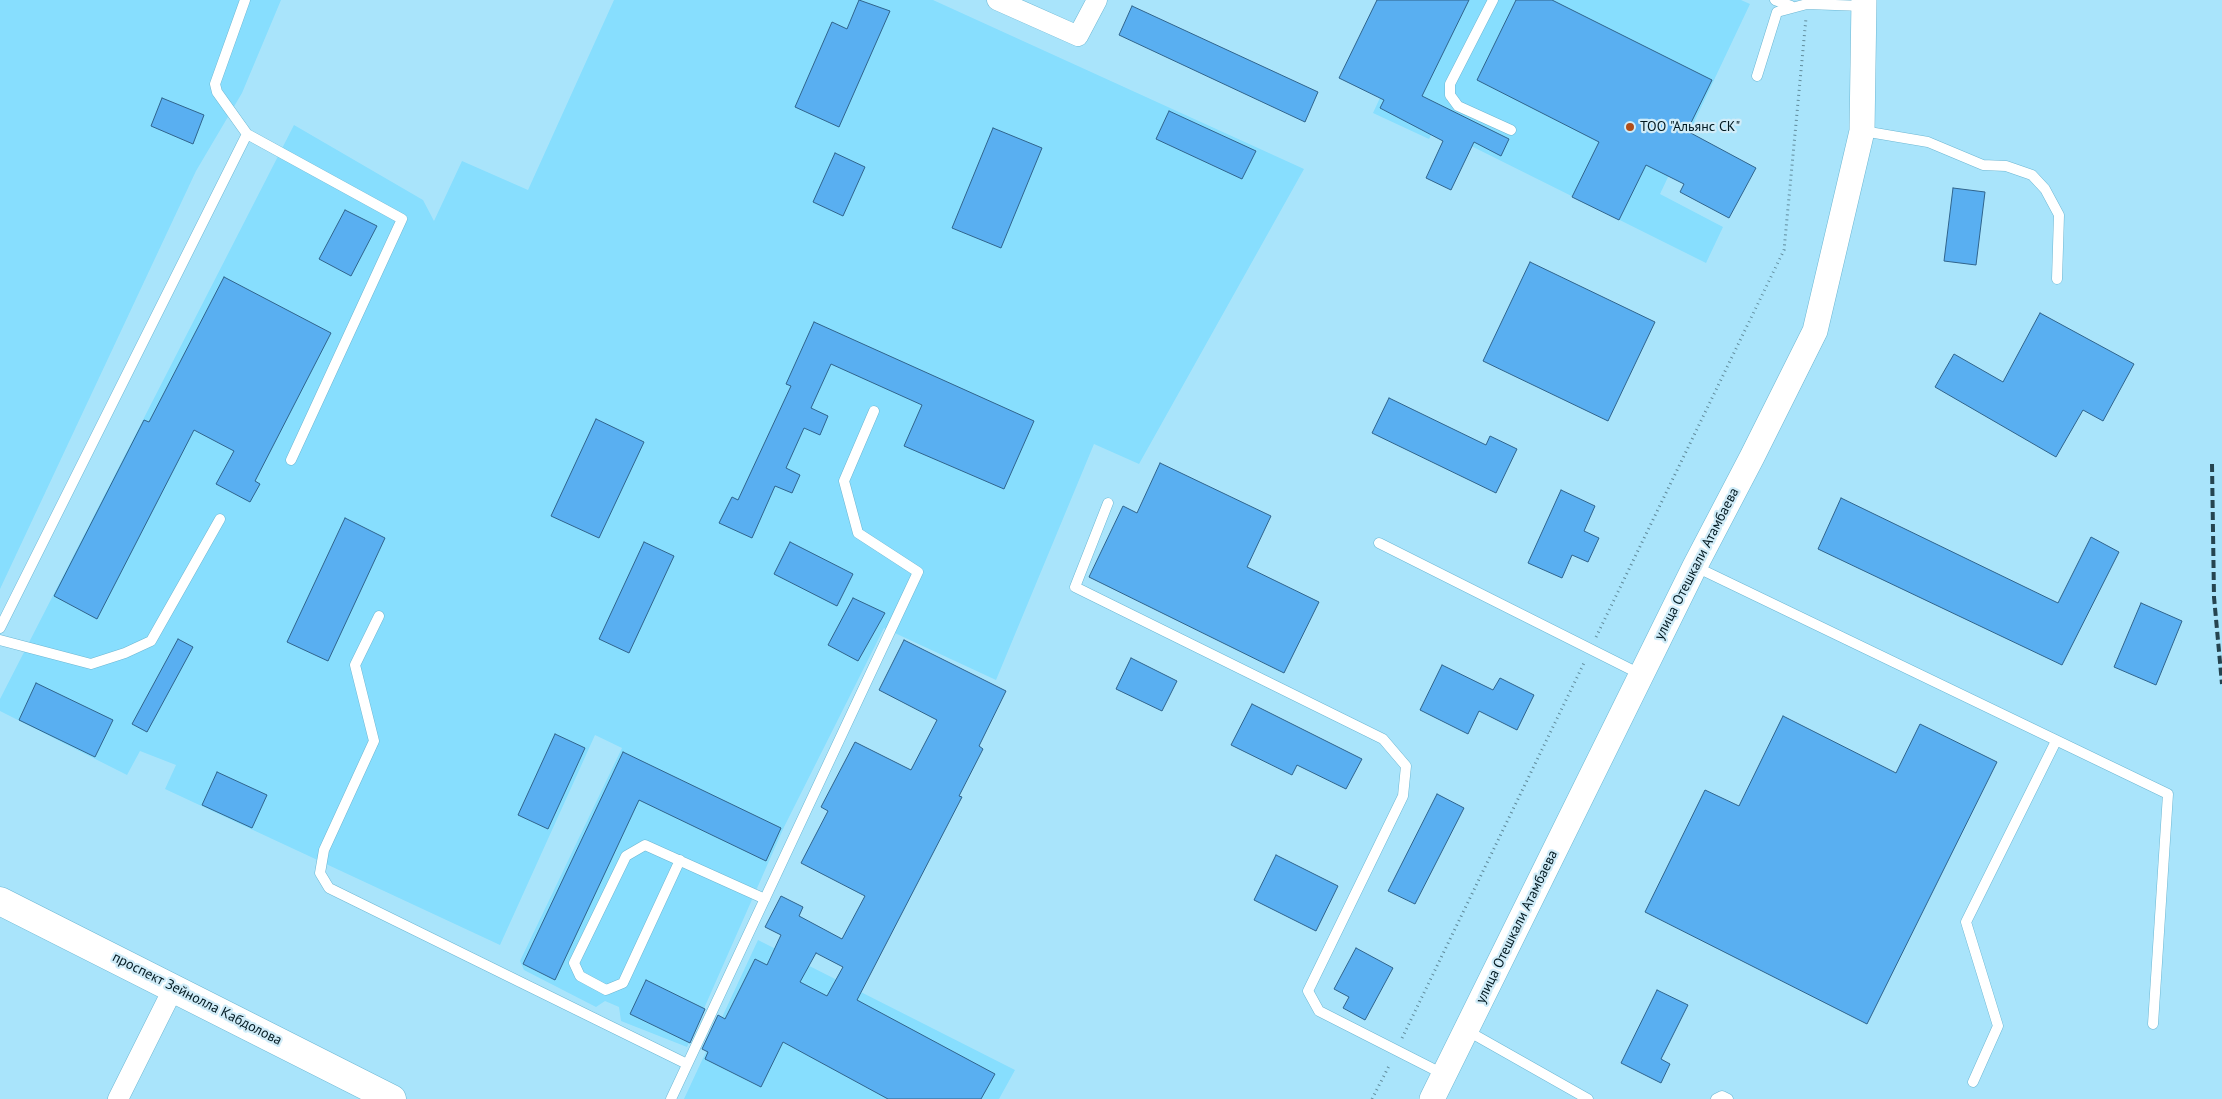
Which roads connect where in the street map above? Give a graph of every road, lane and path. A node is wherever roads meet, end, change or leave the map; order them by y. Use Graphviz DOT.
graph roads {
  1 [pos="245,0"];
  2 [pos="998,0"];
  3 [pos="1097,0"];
  4 [pos="1493,0"];
  5 [pos="1775,0"];
  6 [pos="1863,3"];
  7 [pos="1807,4"];
  8 [pos="1791,6"];
  9 [pos="1757,76"];
  10 [pos="1510,130"];
  11 [pos="1862,131"];
  12 [pos="247,134"];
  13 [pos="2057,279"];
  14 [pos="874,411"];
  15 [pos="291,460"];
  16 [pos="1108,503"];
  17 [pos="220,519"];
  18 [pos="1380,543"];
  19 [pos="1695,566"];
  20 [pos="379,616"];
  21 [pos="0,628"];
  22 [pos="0,640"];
  23 [pos="1590,649"];
  24 [pos="1641,675"];
  25 [pos="2056,741"];
  26 [pos="680,860"];
  27 [pos="765,899"];
  28 [pos="0,901"];
  29 [pos="174,987"];
  30 [pos="2153,1024"];
  31 [pos="1466,1030"];
  32 [pos="1396,1050"];
  33 [pos="688,1064"];
  34 [pos="1444,1074"];
  35 [pos="1973,1082"];
  36 [pos="118,1099"];
  37 [pos="392,1099"];
  38 [pos="671,1099"];
  39 [pos="1372,1099"];
  40 [pos="1432,1099"];
  41 [pos="1588,1099"];
  42 [pos="1716,1099"];
  43 [pos="1728,1099"];
  1 -- 12 [label="lane"];
  2 -- 3 [label="street"];
  4 -- 10 [label="lane"];
  5 -- 8 [label="lane"];
  6 -- 7 [label="lane"];
  6 -- 11 [label="street, улица Отешкали Атамбаева"];
  7 -- 8 [label="lane"];
  7 -- 23 [label="path"];
  8 -- 9 [label="lane"];
  11 -- 13 [label="lane"];
  11 -- 19 [label="street, улица Отешкали Атамбаева"];
  12 -- 15 [label="lane"];
  12 -- 21 [label="lane"];
  14 -- 27 [label="lane"];
  16 -- 32 [label="lane"];
  17 -- 22 [label="lane"];
  18 -- 23 [label="lane"];
  19 -- 24 [label="street, улица Отешкали Атамбаева"];
  19 -- 25 [label="lane"];
  20 -- 33 [label="lane"];
  23 -- 24 [label="lane"];
  23 -- 32 [label="path"];
  24 -- 31 [label="street, улица Отешкали Атамбаева"];
  25 -- 30 [label="lane"];
  25 -- 35 [label="lane"];
  26 -- 26 [label="lane"];
  26 -- 27 [label="lane"];
  27 -- 33 [label="lane"];
  28 -- 29 [label="main road, проспект Зейнолла Кабдолова"];
  29 -- 36 [label="street"];
  29 -- 37 [label="main road, проспект Зейнолла Кабдолова"];
  31 -- 34 [label="street, улица Отешкали Атамбаева"];
  31 -- 41 [label="lane"];
  32 -- 34 [label="lane"];
  32 -- 39 [label="path"];
  33 -- 38 [label="lane"];
  34 -- 40 [label="street, улица Отешкали Атамбаева"];
  42 -- 43 [label="lane"];
}
